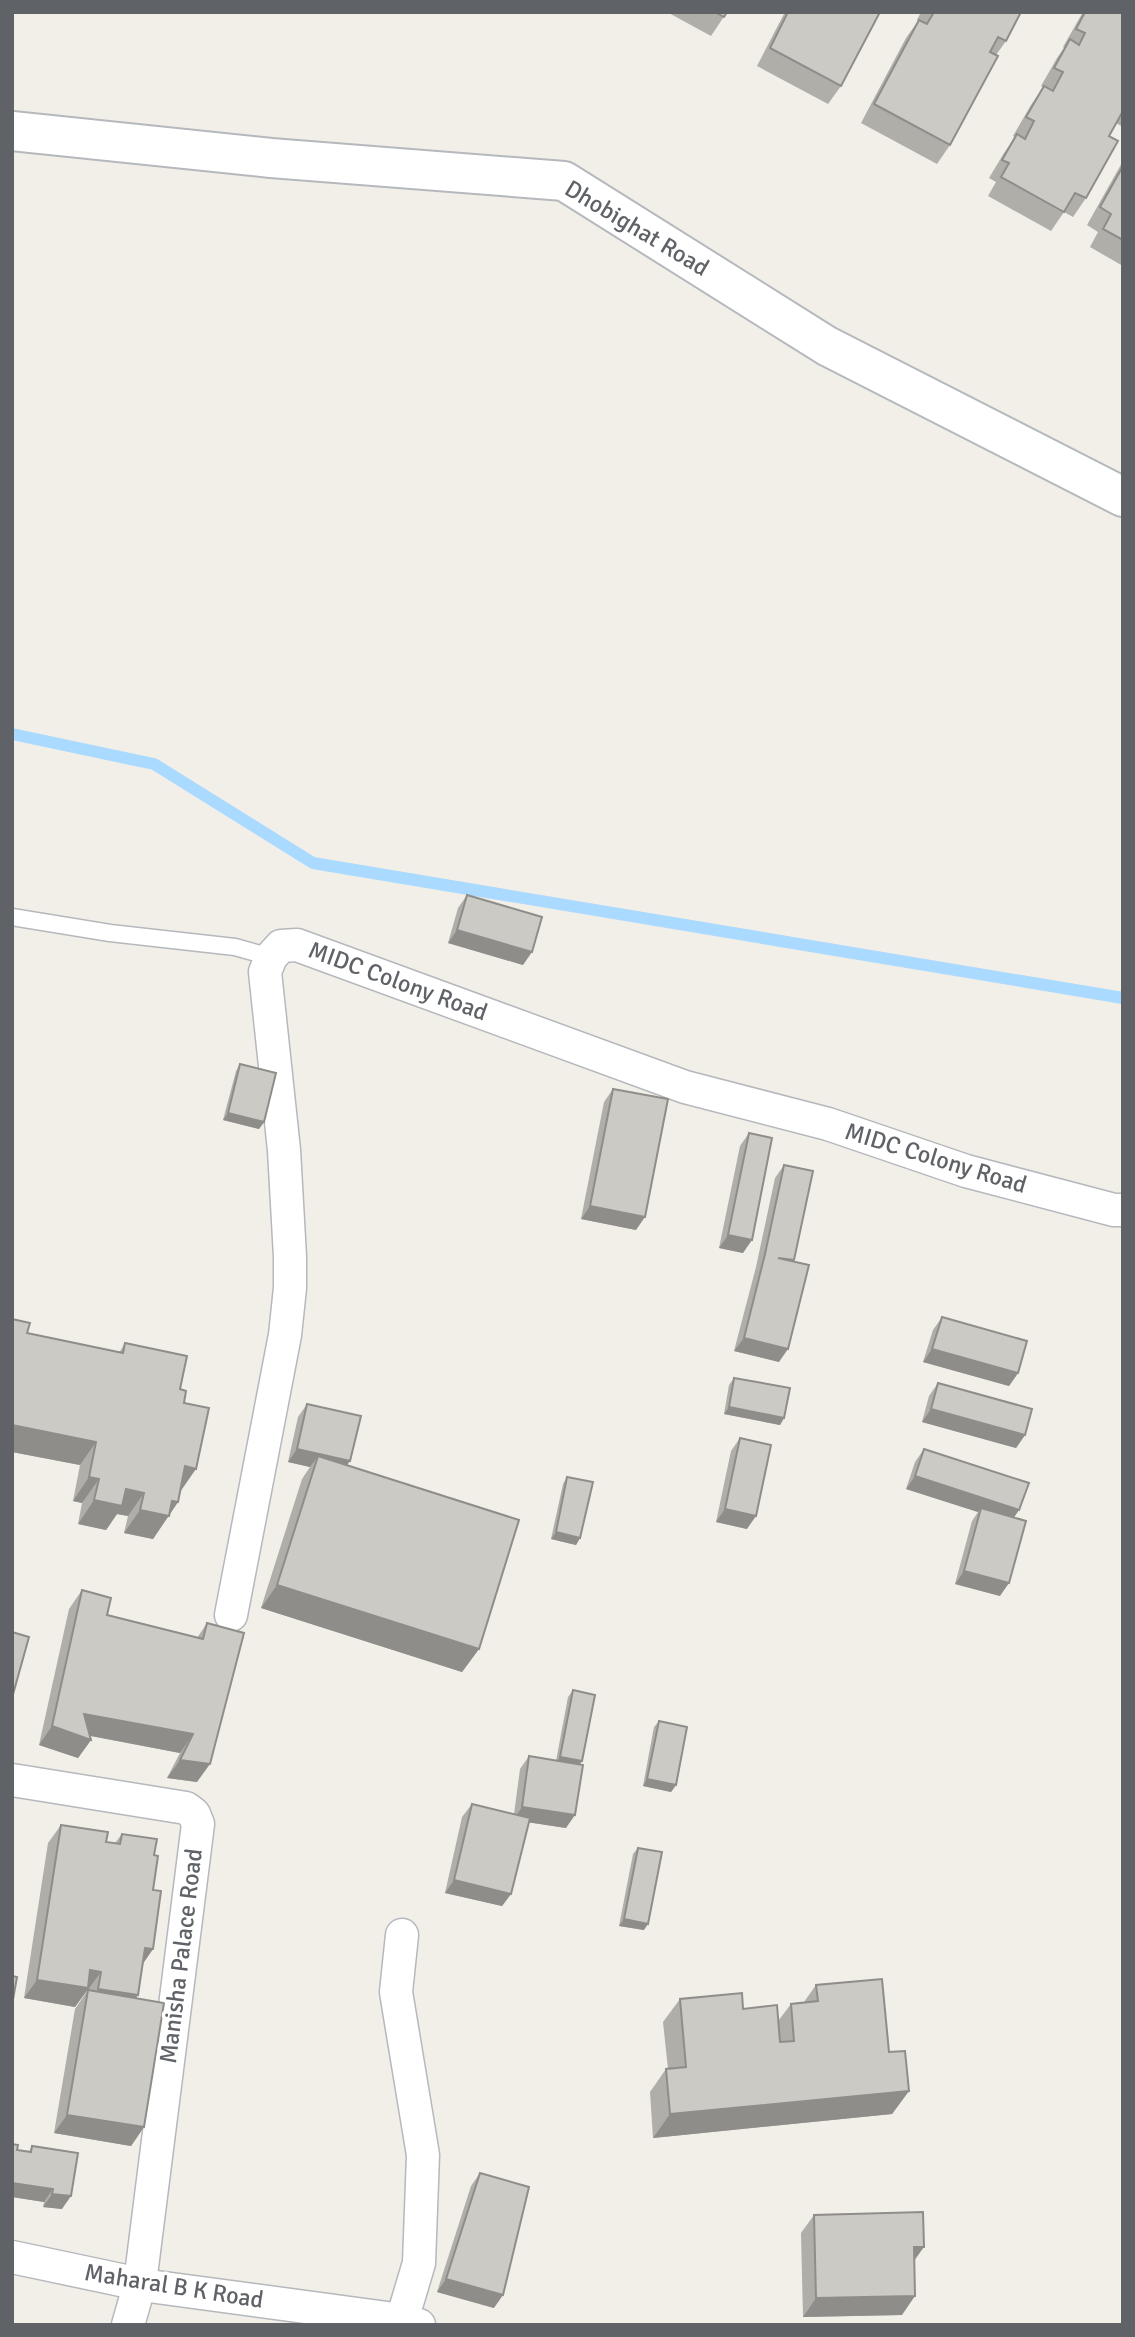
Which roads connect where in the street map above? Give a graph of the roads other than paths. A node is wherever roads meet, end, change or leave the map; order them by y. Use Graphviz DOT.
graph roads {
  1 [pos="12,131"];
  2 [pos="1123,497"];
  3 [pos="12,917"];
  4 [pos="271,957"];
  5 [pos="1123,1210"];
  6 [pos="231,1615"];
  7 [pos="12,1780"];
  8 [pos="402,1935"];
  9 [pos="12,2258"];
  10 [pos="140,2283"];
  11 [pos="411,2322"];
  12 [pos="128,2325"];
  1 -- 2 [label="street, Dhobighat Road"];
  3 -- 4 [label="lane"];
  4 -- 5 [label="street, MIDC Colony Road"];
  4 -- 6 [label="street, MIDC Colony Road"];
  7 -- 10 [label="street, Manisha Palace Road"];
  8 -- 11 [label="street"];
  9 -- 10 [label="street, Maharal B K Road"];
  10 -- 11 [label="street, Maharal B K Road"];
  10 -- 12 [label="street, Manisha Palace Road"];
}
